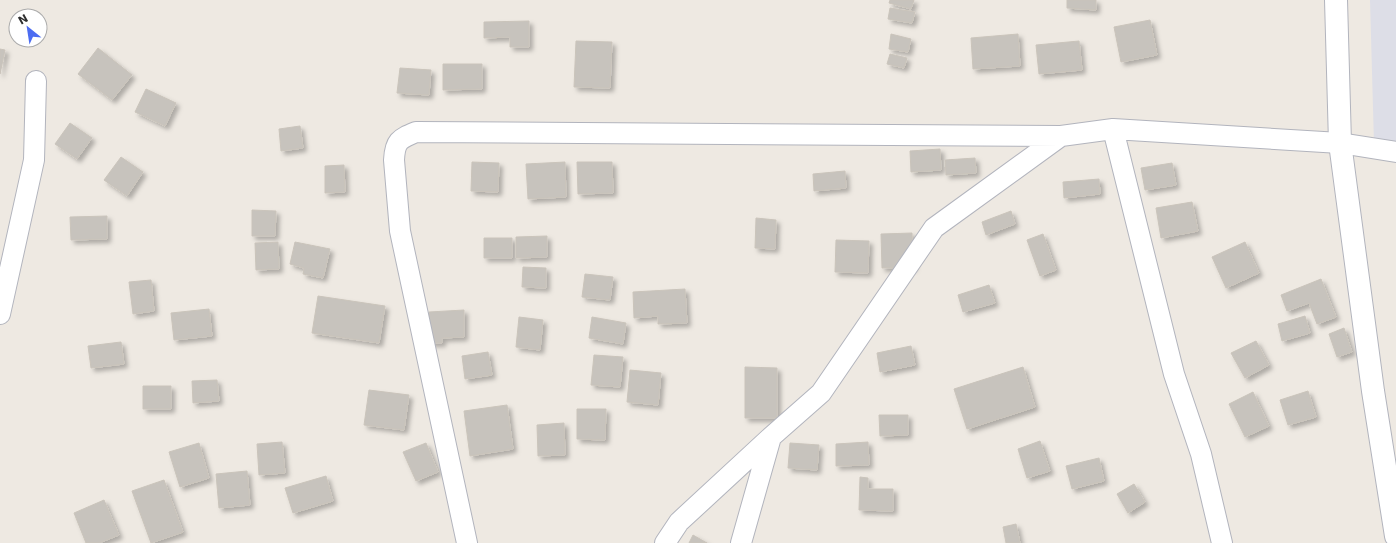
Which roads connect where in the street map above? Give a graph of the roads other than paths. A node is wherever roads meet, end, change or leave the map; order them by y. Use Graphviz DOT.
graph roads {
  1 [pos="1336,0"];
  2 [pos="36,81"];
  3 [pos="1113,129"];
  4 [pos="1061,136"];
  5 [pos="1340,143"];
  6 [pos="1396,152"];
  7 [pos="0,314"];
  8 [pos="771,437"];
  9 [pos="1396,536"];
  10 [pos="467,543"];
  11 [pos="665,543"];
  12 [pos="741,543"];
  13 [pos="1222,543"];
  1 -- 5 [label="street"];
  2 -- 7 [label="street"];
  3 -- 4 [label="street"];
  3 -- 5 [label="street"];
  3 -- 13 [label="street"];
  4 -- 8 [label="street"];
  4 -- 10 [label="street"];
  5 -- 6 [label="street"];
  5 -- 9 [label="street"];
  8 -- 11 [label="street"];
  8 -- 12 [label="street"];
}
